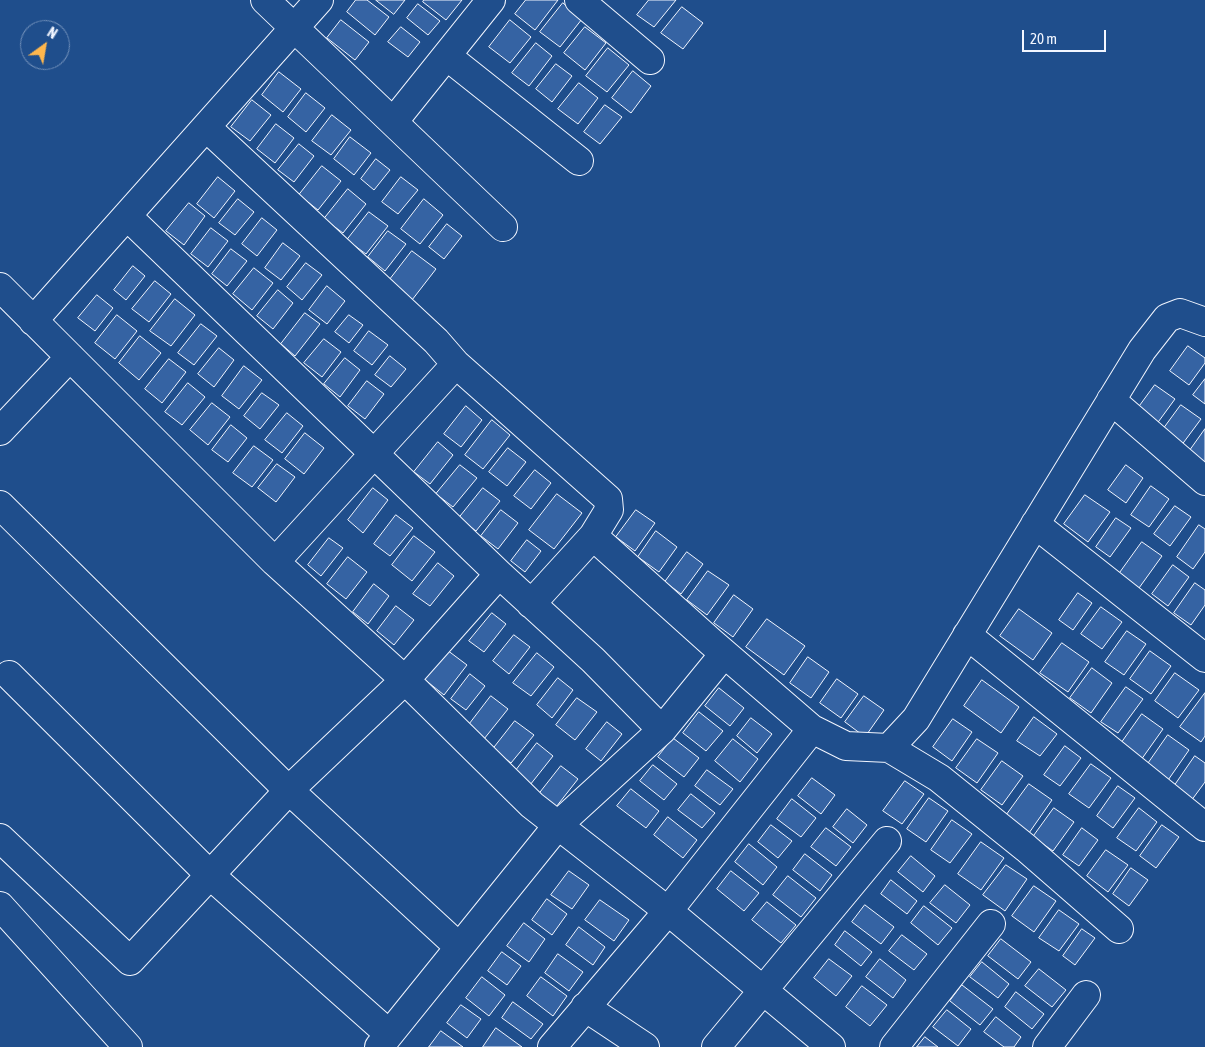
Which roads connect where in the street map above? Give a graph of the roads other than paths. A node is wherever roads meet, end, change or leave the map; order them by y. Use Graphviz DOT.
graph roads {
  1 [pos="265,0"];
  2 [pos="320,0"];
  3 [pos="491,0"];
  4 [pos="579,0"];
  5 [pos="296,27"];
  6 [pos="448,57"];
  7 [pos="650,60"];
  8 [pos="394,121"];
  9 [pos="206,127"];
  10 [pos="579,161"];
  11 [pos="127,216"];
  12 [pos="503,227"];
  13 [pos="0,287"];
  14 [pos="33,321"];
  15 [pos="1205,322"];
  16 [pos="70,357"];
  17 [pos="456,364"];
  18 [pos="1111,400"];
  19 [pos="0,431"];
  20 [pos="374,454"];
  21 [pos="1205,481"];
  22 [pos="0,505"];
  23 [pos="1035,524"];
  24 [pos="593,536"];
  25 [pos="275,562"];
  26 [pos="499,574"];
  27 [pos="531,604"];
  28 [pos="967,635"];
  29 [pos="724,654"];
  30 [pos="1205,658"];
  31 [pos="9,674"];
  32 [pos="405,680"];
  33 [pos="812,729"];
  34 [pos="662,730"];
  35 [pos="889,748"];
  36 [pos="290,789"];
  37 [pos="558,825"];
  38 [pos="1205,827"];
  39 [pos="0,838"];
  40 [pos="887,842"];
  41 [pos="210,875"];
  42 [pos="0,906"];
  43 [pos="668,911"];
  44 [pos="991,924"];
  45 [pos="1119,929"];
  46 [pos="460,947"];
  47 [pos="765,991"];
  48 [pos="1086,995"];
  49 [pos="585,1007"];
  50 [pos="384,1040"];
  51 [pos="128,1047"];
  52 [pos="552,1047"];
  53 [pos="645,1047"];
  54 [pos="716,1047"];
  55 [pos="831,1047"];
  56 [pos="894,1047"];
  57 [pos="1046,1047"];
  1 -- 5 [label="street"];
  2 -- 5 [label="street"];
  3 -- 6 [label="street"];
  4 -- 7 [label="street"];
  5 -- 8 [label="street"];
  5 -- 9 [label="street"];
  6 -- 8 [label="street"];
  6 -- 10 [label="street"];
  8 -- 12 [label="street"];
  9 -- 11 [label="street"];
  9 -- 17 [label="street"];
  11 -- 14 [label="street"];
  11 -- 20 [label="street"];
  13 -- 14 [label="street"];
  14 -- 16 [label="street"];
  15 -- 18 [label="street"];
  16 -- 19 [label="street"];
  16 -- 25 [label="street"];
  17 -- 20 [label="street"];
  17 -- 24 [label="street"];
  18 -- 21 [label="street"];
  18 -- 23 [label="street"];
  20 -- 25 [label="street"];
  20 -- 26 [label="street"];
  22 -- 36 [label="street"];
  23 -- 28 [label="street"];
  23 -- 30 [label="street"];
  24 -- 27 [label="street"];
  24 -- 29 [label="street"];
  25 -- 32 [label="street"];
  26 -- 27 [label="street"];
  26 -- 32 [label="street"];
  27 -- 34 [label="street"];
  28 -- 35 [label="street"];
  28 -- 38 [label="street"];
  29 -- 33 [label="street"];
  29 -- 34 [label="street"];
  31 -- 41 [label="street"];
  32 -- 36 [label="street"];
  32 -- 37 [label="street"];
  33 -- 35 [label="street"];
  33 -- 43 [label="street"];
  34 -- 37 [label="street"];
  35 -- 45 [label="street"];
  36 -- 41 [label="street"];
  36 -- 46 [label="street"];
  37 -- 43 [label="street"];
  37 -- 46 [label="street"];
  39 -- 41 [label="street"];
  40 -- 47 [label="street"];
  41 -- 50 [label="street"];
  42 -- 51 [label="street"];
  43 -- 47 [label="street"];
  43 -- 49 [label="street"];
  44 -- 56 [label="street"];
  46 -- 50 [label="street"];
  47 -- 54 [label="street"];
  47 -- 55 [label="street"];
  48 -- 57 [label="street"];
  49 -- 52 [label="street"];
  49 -- 53 [label="street"];
}
